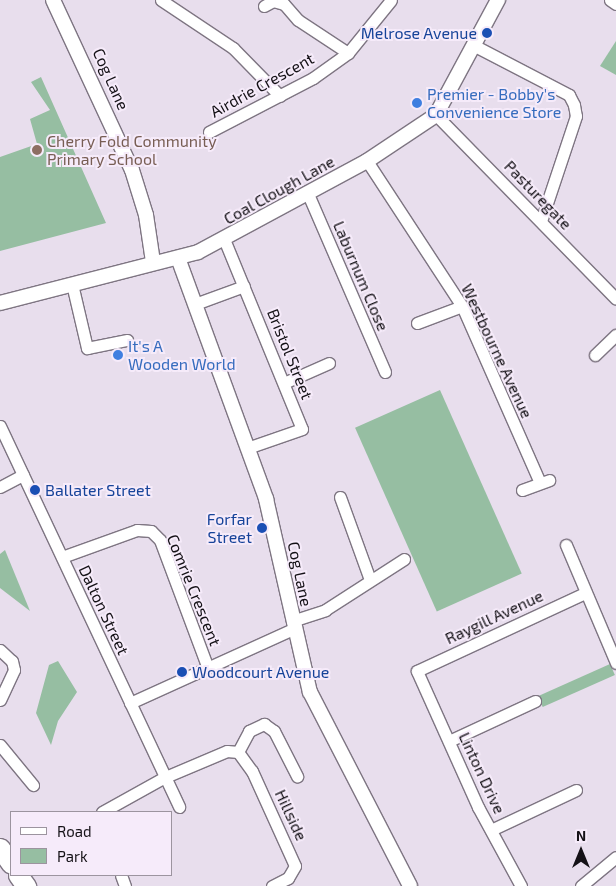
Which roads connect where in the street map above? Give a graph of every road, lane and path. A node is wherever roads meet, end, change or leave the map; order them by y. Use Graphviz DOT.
graph roads {
  1 [pos="53,0"];
  2 [pos="161,0"];
  3 [pos="391,0"];
  4 [pos="498,0"];
  5 [pos="610,0"];
  6 [pos="616,4"];
  7 [pos="264,6"];
  8 [pos="475,46"];
  9 [pos="348,53"];
  10 [pos="280,96"];
  11 [pos="436,115"];
  12 [pos="209,132"];
  13 [pos="367,161"];
  14 [pos="308,194"];
  15 [pos="540,221"];
  16 [pos="224,239"];
  17 [pos="178,258"];
  18 [pos="154,262"];
  19 [pos="72,284"];
  20 [pos="244,286"];
  21 [pos="616,299"];
  22 [pos="0,303"];
  23 [pos="195,304"];
  24 [pos="462,306"];
  25 [pos="417,322"];
  26 [pos="616,335"];
  27 [pos="126,340"];
  28 [pos="595,355"];
  29 [pos="329,363"];
  30 [pos="385,372"];
  31 [pos="286,382"];
  32 [pos="0,426"];
  33 [pos="247,448"];
  34 [pos="23,475"];
  35 [pos="0,487"];
  36 [pos="522,490"];
  37 [pos="340,497"];
  38 [pos="566,545"];
  39 [pos="62,558"];
  40 [pos="404,559"];
  41 [pos="369,577"];
  42 [pos="585,593"];
  43 [pos="293,625"];
  44 [pos="613,648"];
  45 [pos="0,650"];
  46 [pos="616,663"];
  47 [pos="207,666"];
  48 [pos="417,670"];
  49 [pos="0,700"];
  50 [pos="130,703"];
  51 [pos="532,707"];
  52 [pos="449,741"];
  53 [pos="0,745"];
  54 [pos="238,752"];
  55 [pos="297,776"];
  56 [pos="163,778"];
  57 [pos="33,785"];
  58 [pos="576,790"];
  59 [pos="179,807"];
  60 [pos="104,811"];
  61 [pos="491,830"];
  62 [pos="0,848"];
  63 [pos="616,857"];
  64 [pos="10,863"];
  65 [pos="272,886"];
  66 [pos="410,886"];
  67 [pos="521,886"];
  68 [pos="581,886"];
  1 -- 18 [label="street, Cog Lane"];
  2 -- 10 [label="street"];
  3 -- 9 [label="street, Airdrie Crescent"];
  4 -- 8 [label="street, Coal Clough Lane"];
  5 -- 6 [label="street"];
  7 -- 9 [label="street"];
  8 -- 11 [label="street, Coal Clough Lane"];
  8 -- 15 [label="street"];
  9 -- 10 [label="street, Airdrie Crescent"];
  10 -- 12 [label="street, Airdrie Crescent"];
  11 -- 13 [label="street, Coal Clough Lane"];
  11 -- 15 [label="street, Pasturegate"];
  13 -- 14 [label="street, Coal Clough Lane"];
  13 -- 24 [label="street, Westbourne Avenue"];
  14 -- 16 [label="street, Coal Clough Lane"];
  14 -- 30 [label="street, Laburnum Close"];
  15 -- 21 [label="street, Pasturegate"];
  16 -- 17 [label="street, Coal Clough Lane"];
  16 -- 20 [label="street, Bristol Street"];
  17 -- 18 [label="street, Coal Clough Lane"];
  17 -- 23 [label="street, Cog Lane"];
  18 -- 19 [label="street, Coal Clough Lane"];
  19 -- 22 [label="street, Coal Clough Lane"];
  19 -- 27 [label="street"];
  20 -- 23 [label="street"];
  20 -- 31 [label="street, Bristol Street"];
  23 -- 33 [label="street, Cog Lane"];
  24 -- 25 [label="street"];
  24 -- 36 [label="street, Westbourne Avenue"];
  26 -- 28 [label="street"];
  29 -- 31 [label="street"];
  31 -- 33 [label="street, Bristol Street"];
  32 -- 34 [label="street, Dalton Street"];
  33 -- 43 [label="street, Cog Lane"];
  34 -- 35 [label="street"];
  34 -- 39 [label="street, Dalton Street"];
  37 -- 41 [label="street"];
  38 -- 42 [label="street"];
  39 -- 47 [label="street, Comrie Crescent"];
  39 -- 50 [label="street, Dalton Street"];
  40 -- 41 [label="street"];
  41 -- 43 [label="street"];
  42 -- 44 [label="street"];
  42 -- 48 [label="street, Raygill Avenue"];
  43 -- 47 [label="street"];
  43 -- 66 [label="street, Cog Lane"];
  44 -- 46 [label="street"];
  45 -- 49 [label="street"];
  47 -- 50 [label="street"];
  48 -- 52 [label="street, Linton Drive"];
  50 -- 56 [label="street, Dalton Street"];
  51 -- 52 [label="street"];
  52 -- 61 [label="street, Linton Drive"];
  53 -- 57 [label="street"];
  54 -- 55 [label="street, Hillside"];
  54 -- 56 [label="street"];
  54 -- 65 [label="street, Hillside"];
  56 -- 59 [label="street, Dalton Street"];
  56 -- 60 [label="street"];
  58 -- 61 [label="street"];
  61 -- 67 [label="street, Linton Drive"];
  62 -- 64 [label="highway"];
  63 -- 68 [label="street"];
}
